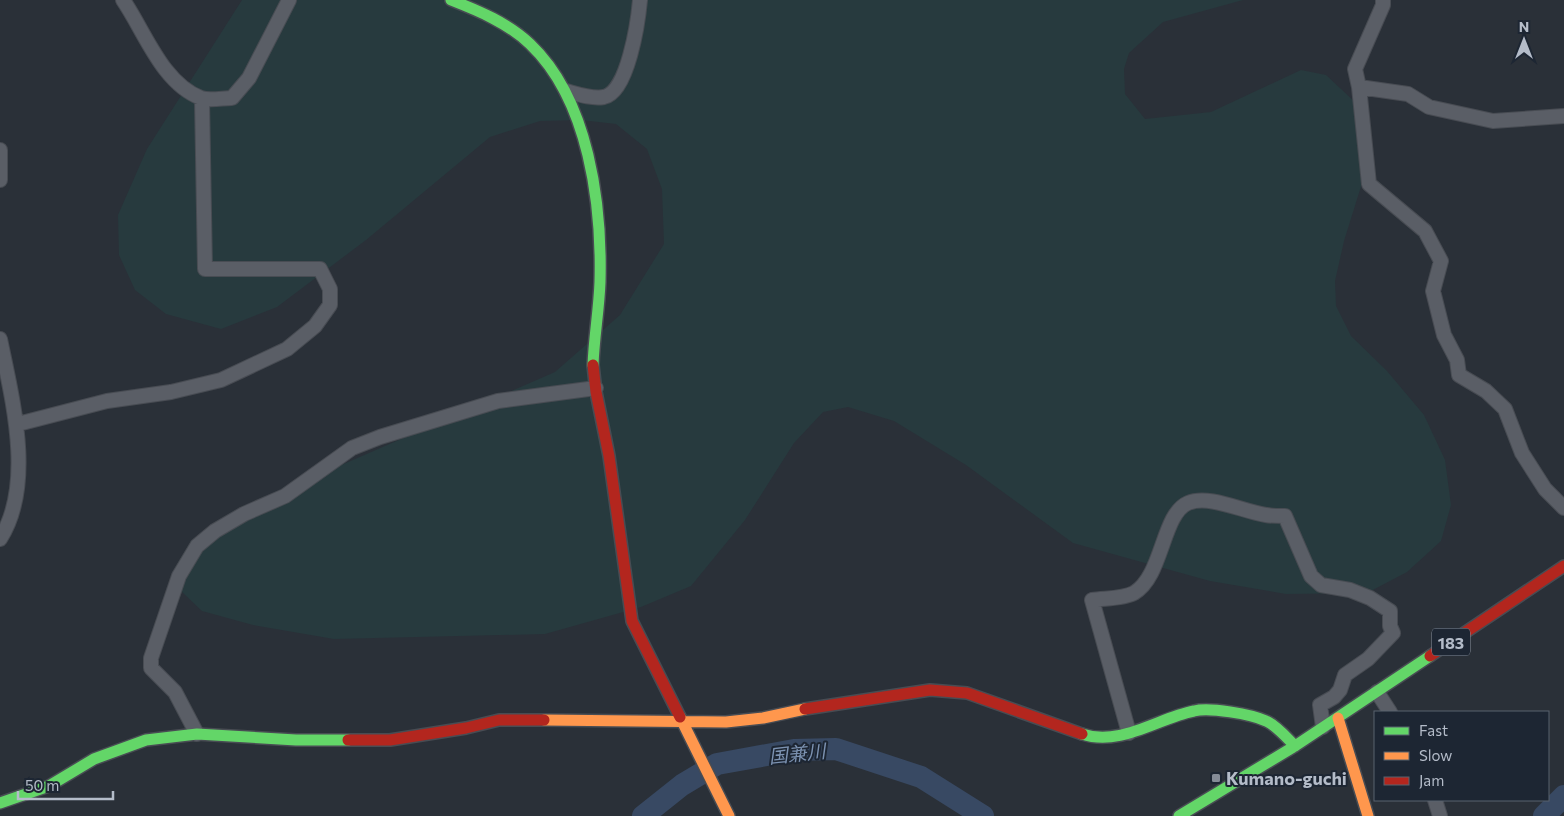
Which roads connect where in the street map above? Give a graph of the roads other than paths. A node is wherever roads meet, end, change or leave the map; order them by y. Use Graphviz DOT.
graph roads {
  1 [pos="123,0"];
  2 [pos="289,0"];
  3 [pos="451,0"];
  4 [pos="640,0"];
  5 [pos="1383,0"];
  6 [pos="1359,87"];
  7 [pos="566,91"];
  8 [pos="202,99"];
  9 [pos="1564,116"];
  10 [pos="0,150"];
  11 [pos="0,180"];
  12 [pos="0,338"];
  13 [pos="596,388"];
  14 [pos="18,424"];
  15 [pos="1564,508"];
  16 [pos="0,539"];
  17 [pos="1564,566"];
  18 [pos="1377,692"];
  19 [pos="1389,711"];
  20 [pos="1338,718"];
  21 [pos="681,722"];
  22 [pos="1323,727"];
  23 [pos="1129,733"];
  24 [pos="197,734"];
  25 [pos="1295,746"];
  26 [pos="0,803"];
  27 [pos="729,816"];
  28 [pos="1179,816"];
  29 [pos="1368,816"];
  1 -- 8 [label="street"];
  2 -- 8 [label="street"];
  3 -- 7 [label="main road"];
  4 -- 7 [label="street"];
  5 -- 6 [label="street"];
  6 -- 9 [label="street"];
  6 -- 15 [label="street"];
  7 -- 13 [label="main road"];
  8 -- 14 [label="street"];
  10 -- 11 [label="street"];
  12 -- 14 [label="street"];
  13 -- 21 [label="main road"];
  13 -- 24 [label="street"];
  14 -- 16 [label="street"];
  17 -- 18 [label="main road, 183"];
  18 -- 19 [label="street"];
  18 -- 20 [label="main road, 183"];
  20 -- 22 [label="main road, 183"];
  20 -- 29 [label="main road"];
  21 -- 23 [label="main road"];
  21 -- 24 [label="main road"];
  21 -- 27 [label="main road"];
  22 -- 23 [label="street"];
  22 -- 25 [label="main road, 183"];
  23 -- 25 [label="main road"];
  24 -- 26 [label="main road"];
  25 -- 28 [label="main road, 183"];
}
